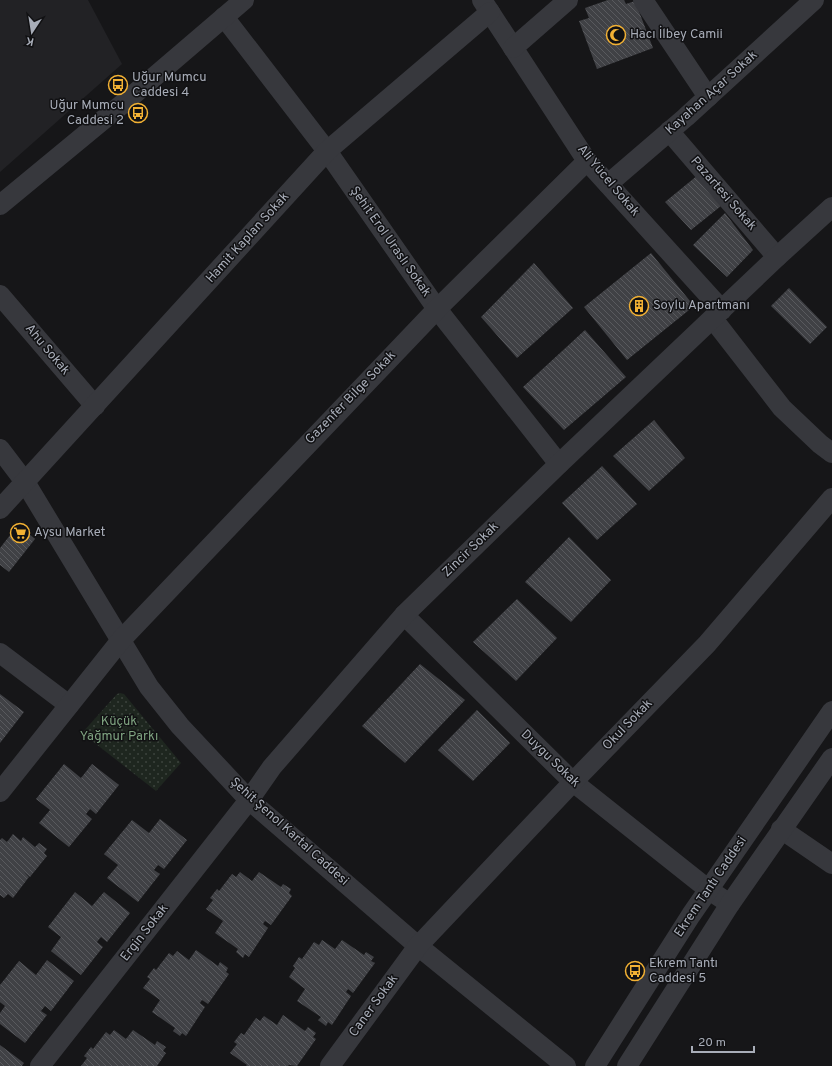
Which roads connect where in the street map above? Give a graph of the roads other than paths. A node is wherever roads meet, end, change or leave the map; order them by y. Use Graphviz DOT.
graph roads {
  1 [pos="244,0"];
  2 [pos="568,0"];
  3 [pos="643,0"];
  4 [pos="814,0"];
  5 [pos="486,6"];
  6 [pos="224,17"];
  7 [pos="513,48"];
  8 [pos="708,97"];
  9 [pos="669,131"];
  10 [pos="327,151"];
  11 [pos="587,161"];
  12 [pos="608,184"];
  13 [pos="0,205"];
  14 [pos="832,207"];
  15 [pos="777,257"];
  16 [pos="0,295"];
  17 [pos="437,309"];
  18 [pos="718,314"];
  19 [pos="95,406"];
  20 [pos="0,449"];
  21 [pos="832,453"];
  22 [pos="559,464"];
  23 [pos="25,482"];
  24 [pos="832,498"];
  25 [pos="0,509"];
  26 [pos="404,615"];
  27 [pos="121,640"];
  28 [pos="0,653"];
  29 [pos="69,705"];
  30 [pos="832,711"];
  31 [pos="832,758"];
  32 [pos="572,782"];
  33 [pos="0,792"];
  34 [pos="249,800"];
  35 [pos="781,829"];
  36 [pos="832,864"];
  37 [pos="709,890"];
  38 [pos="730,904"];
  39 [pos="418,946"];
  40 [pos="40,1066"];
  41 [pos="330,1066"];
  42 [pos="566,1066"];
  43 [pos="595,1066"];
  44 [pos="627,1066"];
  1 -- 6 [label="street"];
  2 -- 7 [label="street"];
  3 -- 8 [label="street"];
  4 -- 8 [label="street, Kayahan Açar Sokak"];
  5 -- 7 [label="street, Ali Yücel Sokak"];
  5 -- 10 [label="street, Hamit Kaplan Sokak"];
  6 -- 10 [label="street, Şehit Erol Uraslı Sokak"];
  6 -- 13 [label="street"];
  7 -- 11 [label="street, Ali Yücel Sokak"];
  8 -- 9 [label="street, Kayahan Açar Sokak"];
  9 -- 12 [label="street, Kayahan Açar Sokak"];
  9 -- 15 [label="street, Pazartesi Sokak"];
  10 -- 17 [label="street, Şehit Erol Uraslı Sokak"];
  10 -- 19 [label="street, Hamit Kaplan Sokak"];
  11 -- 12 [label="street, Ali Yücel Sokak"];
  11 -- 17 [label="street, Gazenfer Bilge Sokak"];
  12 -- 18 [label="street, Ali Yücel Sokak"];
  14 -- 15 [label="street, Zincir Sokak"];
  15 -- 18 [label="street, Zincir Sokak"];
  16 -- 19 [label="street, Ahu Sokak"];
  17 -- 22 [label="street, Şehit Erol Uraslı Sokak"];
  17 -- 27 [label="street, Gazenfer Bilge Sokak"];
  18 -- 21 [label="street, Ali Yücel Sokak"];
  18 -- 22 [label="street, Zincir Sokak"];
  19 -- 23 [label="street, Hamit Kaplan Sokak"];
  20 -- 23 [label="street, Şehit Şenol Kartal Caddesi"];
  22 -- 26 [label="street, Zincir Sokak"];
  23 -- 25 [label="street, Hamit Kaplan Sokak"];
  23 -- 27 [label="street, Şehit Şenol Kartal Caddesi"];
  24 -- 32 [label="street, Okul Sokak"];
  26 -- 32 [label="street, Duygu Sokak"];
  26 -- 34 [label="street, Zincir Sokak"];
  27 -- 29 [label="street, Gazenfer Bilge Sokak"];
  27 -- 34 [label="street, Şehit Şenol Kartal Caddesi"];
  28 -- 29 [label="street"];
  29 -- 33 [label="street, Gazenfer Bilge Sokak"];
  30 -- 37 [label="street, Ekrem Tantı Caddesi"];
  31 -- 35 [label="street, Ekrem Tantı Caddesi"];
  32 -- 37 [label="street, Duygu Sokak"];
  32 -- 39 [label="street, Okul Sokak"];
  34 -- 39 [label="street, Şehit Şenol Kartal Caddesi"];
  34 -- 40 [label="street, Ergin Sokak"];
  35 -- 36 [label="street"];
  35 -- 38 [label="street, Ekrem Tantı Caddesi"];
  37 -- 38 [label="street, Duygu Sokak"];
  37 -- 43 [label="street, Ekrem Tantı Caddesi"];
  38 -- 44 [label="street, Ekrem Tantı Caddesi"];
  39 -- 41 [label="street, Caner Sokak"];
  39 -- 42 [label="street, Şehit Şenol Kartal Caddesi"];
}
